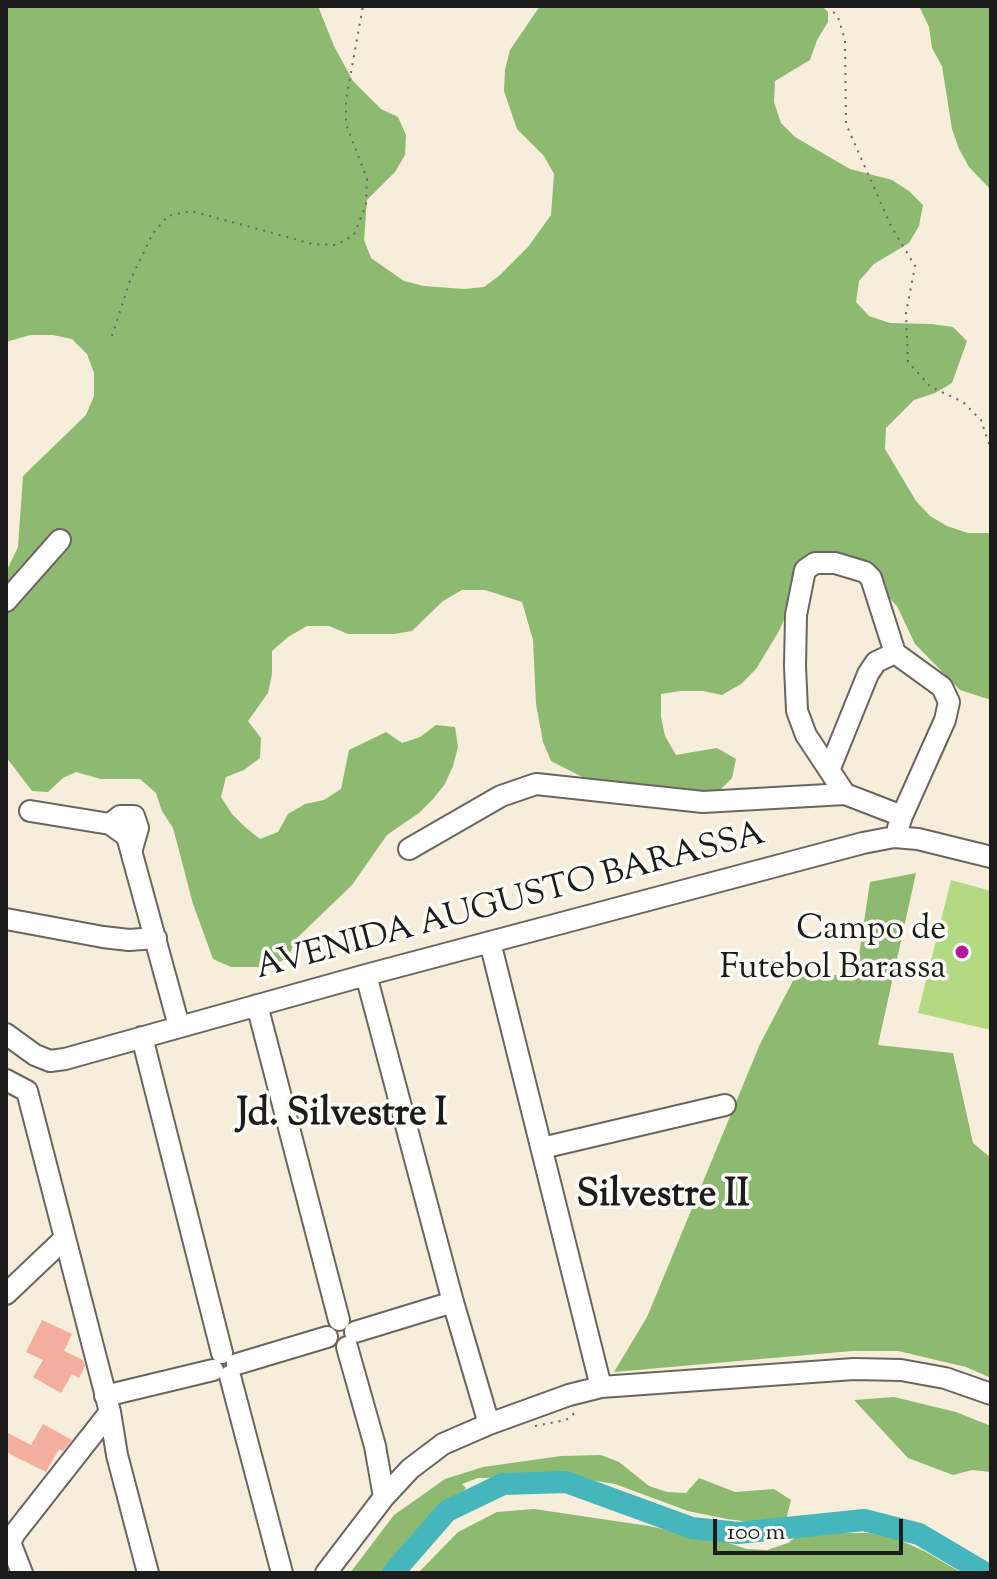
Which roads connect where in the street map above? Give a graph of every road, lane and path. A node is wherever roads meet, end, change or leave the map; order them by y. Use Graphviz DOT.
graph roads {
  1 [pos="363,6"];
  2 [pos="828,6"];
  3 [pos="112,336"];
  4 [pos="991,450"];
  5 [pos="60,540"];
  6 [pos="6,601"];
  7 [pos="895,653"];
  8 [pos="830,768"];
  9 [pos="845,794"];
  10 [pos="30,811"];
  11 [pos="902,816"];
  12 [pos="894,837"];
  13 [pos="409,849"];
  14 [pos="991,857"];
  15 [pos="6,919"];
  16 [pos="156,938"];
  17 [pos="490,942"];
  18 [pos="366,975"];
  19 [pos="257,1005"];
  20 [pos="179,1026"];
  21 [pos="6,1034"];
  22 [pos="142,1037"];
  23 [pos="9,1080"];
  24 [pos="725,1105"];
  25 [pos="542,1148"];
  26 [pos="64,1239"];
  27 [pos="6,1294"];
  28 [pos="453,1302"];
  29 [pos="342,1334"];
  30 [pos="226,1366"];
  31 [pos="601,1387"];
  32 [pos="991,1394"];
  33 [pos="107,1404"];
  34 [pos="587,1404"];
  35 [pos="489,1424"];
  36 [pos="533,1426"];
  37 [pos="375,1446"];
  38 [pos="77,1453"];
  39 [pos="117,1455"];
  40 [pos="410,1469"];
  41 [pos="384,1497"];
  42 [pos="8,1546"];
  43 [pos="22,1573"];
  44 [pos="148,1573"];
  45 [pos="282,1573"];
  46 [pos="326,1573"];
  1 -- 3 [label="path"];
  2 -- 4 [label="path"];
  5 -- 6 [label="street"];
  7 -- 8 [label="street"];
  7 -- 8 [label="street"];
  7 -- 11 [label="street"];
  8 -- 9 [label="street"];
  9 -- 11 [label="street"];
  9 -- 13 [label="street"];
  10 -- 16 [label="street"];
  11 -- 12 [label="street"];
  12 -- 14 [label="street, AVENIDA AUGUSTO BARASSA"];
  12 -- 17 [label="street, AVENIDA AUGUSTO BARASSA"];
  15 -- 16 [label="street"];
  16 -- 20 [label="street"];
  17 -- 18 [label="street, AVENIDA AUGUSTO BARASSA"];
  17 -- 25 [label="street"];
  18 -- 19 [label="street, AVENIDA AUGUSTO BARASSA"];
  18 -- 28 [label="street"];
  19 -- 20 [label="street, AVENIDA AUGUSTO BARASSA"];
  19 -- 29 [label="street"];
  20 -- 22 [label="street, AVENIDA AUGUSTO BARASSA"];
  21 -- 22 [label="street, AVENIDA AUGUSTO BARASSA"];
  22 -- 30 [label="street"];
  23 -- 26 [label="street"];
  24 -- 25 [label="street"];
  25 -- 31 [label="street"];
  26 -- 27 [label="street"];
  26 -- 33 [label="street"];
  28 -- 29 [label="street"];
  28 -- 35 [label="street"];
  29 -- 30 [label="street"];
  29 -- 37 [label="street"];
  30 -- 33 [label="street"];
  30 -- 45 [label="street"];
  31 -- 32 [label="street"];
  31 -- 35 [label="street"];
  33 -- 38 [label="street"];
  33 -- 39 [label="street"];
  34 -- 36 [label="path"];
  35 -- 40 [label="street"];
  37 -- 40 [label="street"];
  37 -- 41 [label="street"];
  38 -- 39 [label="street"];
  38 -- 42 [label="street"];
  39 -- 44 [label="street"];
  40 -- 41 [label="street"];
  41 -- 46 [label="street"];
  42 -- 43 [label="street"];
}
